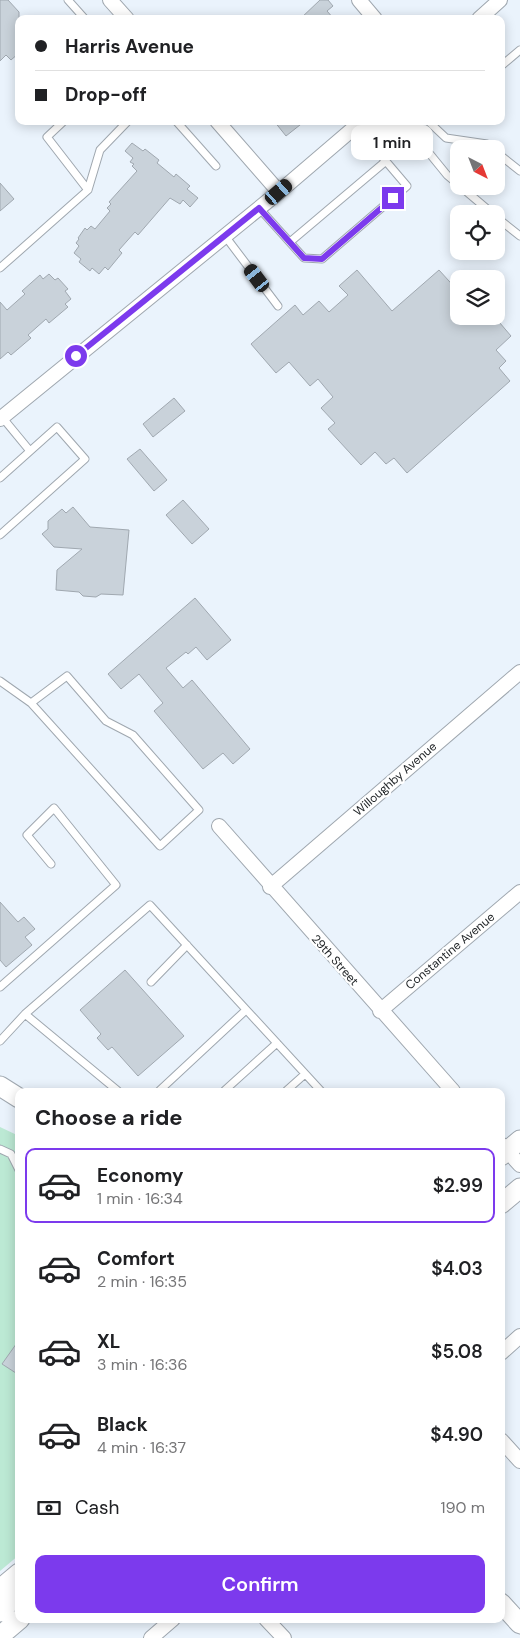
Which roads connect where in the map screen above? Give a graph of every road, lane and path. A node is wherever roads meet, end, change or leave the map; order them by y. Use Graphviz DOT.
graph roads {
  1 [pos="68,0"];
  2 [pos="110,0"];
  3 [pos="359,0"];
  4 [pos="500,0"];
  5 [pos="81,15"];
  6 [pos="123,15"];
  7 [pos="372,15"];
  8 [pos="483,15"];
  9 [pos="520,50"];
  10 [pos="505,63"];
  11 [pos="60,125"];
  12 [pos="124,125"];
  13 [pos="180,125"];
  14 [pos="220,125"];
  15 [pos="358,125"];
  16 [pos="360,125"];
  17 [pos="406,125"];
  18 [pos="432,125"];
  19 [pos="460,140"];
  20 [pos="505,159"];
  21 [pos="386,161"];
  22 [pos="216,166"];
  23 [pos="520,171"];
  24 [pos="450,178"];
  25 [pos="88,190"];
  26 [pos="279,192"];
  27 [pos="470,195"];
  28 [pos="482,205"];
  29 [pos="259,208"];
  30 [pos="505,224"];
  31 [pos="225,236"];
  32 [pos="520,236"];
  33 [pos="290,242"];
  34 [pos="0,268"];
  35 [pos="278,306"];
  36 [pos="1,418"];
  37 [pos="30,451"];
  38 [pos="0,478"];
  39 [pos="0,535"];
  40 [pos="520,672"];
  41 [pos="0,681"];
  42 [pos="31,703"];
  43 [pos="219,826"];
  44 [pos="51,864"];
  45 [pos="270,887"];
  46 [pos="519,895"];
  47 [pos="187,945"];
  48 [pos="151,982"];
  49 [pos="0,987"];
  50 [pos="246,1010"];
  51 [pos="380,1011"];
  52 [pos="25,1014"];
  53 [pos="0,1041"];
  54 [pos="277,1043"];
  55 [pos="305,1074"];
  56 [pos="0,1086"];
  57 [pos="114,1088"];
  58 [pos="162,1088"];
  59 [pos="227,1088"];
  60 [pos="289,1088"];
  61 [pos="318,1088"];
  62 [pos="450,1088"];
  63 [pos="15,1095"];
  64 [pos="507,1148"];
  65 [pos="0,1149"];
  66 [pos="15,1162"];
  67 [pos="520,1165"];
  68 [pos="520,1188"];
  69 [pos="505,1201"];
  70 [pos="520,1336"];
  71 [pos="505,1349"];
  72 [pos="505,1444"];
  73 [pos="520,1461"];
  74 [pos="15,1576"];
  75 [pos="0,1589"];
  76 [pos="15,1597"];
  77 [pos="505,1607"];
  78 [pos="0,1612"];
  79 [pos="15,1623"];
  80 [pos="168,1623"];
  81 [pos="270,1623"];
  82 [pos="520,1624"];
  83 [pos="0,1636"];
  84 [pos="151,1638"];
  85 [pos="284,1638"];
  1 -- 5 [label="lane"];
  2 -- 6 [label="street"];
  3 -- 7 [label="street"];
  4 -- 8 [label="street"];
  9 -- 10 [label="lane"];
  11 -- 25 [label="lane"];
  12 -- 25 [label="lane"];
  13 -- 22 [label="lane"];
  14 -- 26 [label="street"];
  15 -- 26 [label="street"];
  16 -- 21 [label="lane"];
  17 -- 24 [label="lane"];
  18 -- 19 [label="lane"];
  20 -- 23 [label="lane"];
  21 -- 33 [label="lane"];
  21 -- 33 [label="lane"];
  25 -- 34 [label="lane"];
  26 -- 29 [label="street"];
  27 -- 28 [label="lane"];
  29 -- 31 [label="street"];
  29 -- 33 [label="lane"];
  30 -- 32 [label="lane"];
  31 -- 35 [label="lane"];
  31 -- 36 [label="street"];
  36 -- 37 [label="lane"];
  37 -- 38 [label="lane"];
  37 -- 39 [label="lane"];
  40 -- 45 [label="street, Willoughby Avenue"];
  41 -- 42 [label="lane"];
  42 -- 42 [label="lane"];
  43 -- 45 [label="street, 29th Street"];
  44 -- 49 [label="lane"];
  45 -- 51 [label="street, 29th Street"];
  46 -- 51 [label="street, Constantine Avenue"];
  47 -- 48 [label="lane"];
  47 -- 50 [label="lane"];
  47 -- 52 [label="lane"];
  50 -- 54 [label="lane"];
  50 -- 58 [label="lane"];
  51 -- 62 [label="street, 29th Street"];
  52 -- 53 [label="lane"];
  52 -- 57 [label="lane"];
  54 -- 55 [label="lane"];
  54 -- 59 [label="lane"];
  55 -- 60 [label="lane"];
  55 -- 61 [label="lane"];
  56 -- 63 [label="main road"];
  64 -- 67 [label="street"];
  65 -- 66 [label="lane"];
  68 -- 69 [label="main road"];
  70 -- 71 [label="street"];
  72 -- 73 [label="street"];
  74 -- 75 [label="main road"];
  76 -- 78 [label="main road"];
  77 -- 82 [label="main road"];
  79 -- 83 [label="main road"];
  80 -- 84 [label="street"];
  81 -- 85 [label="street"];
}
